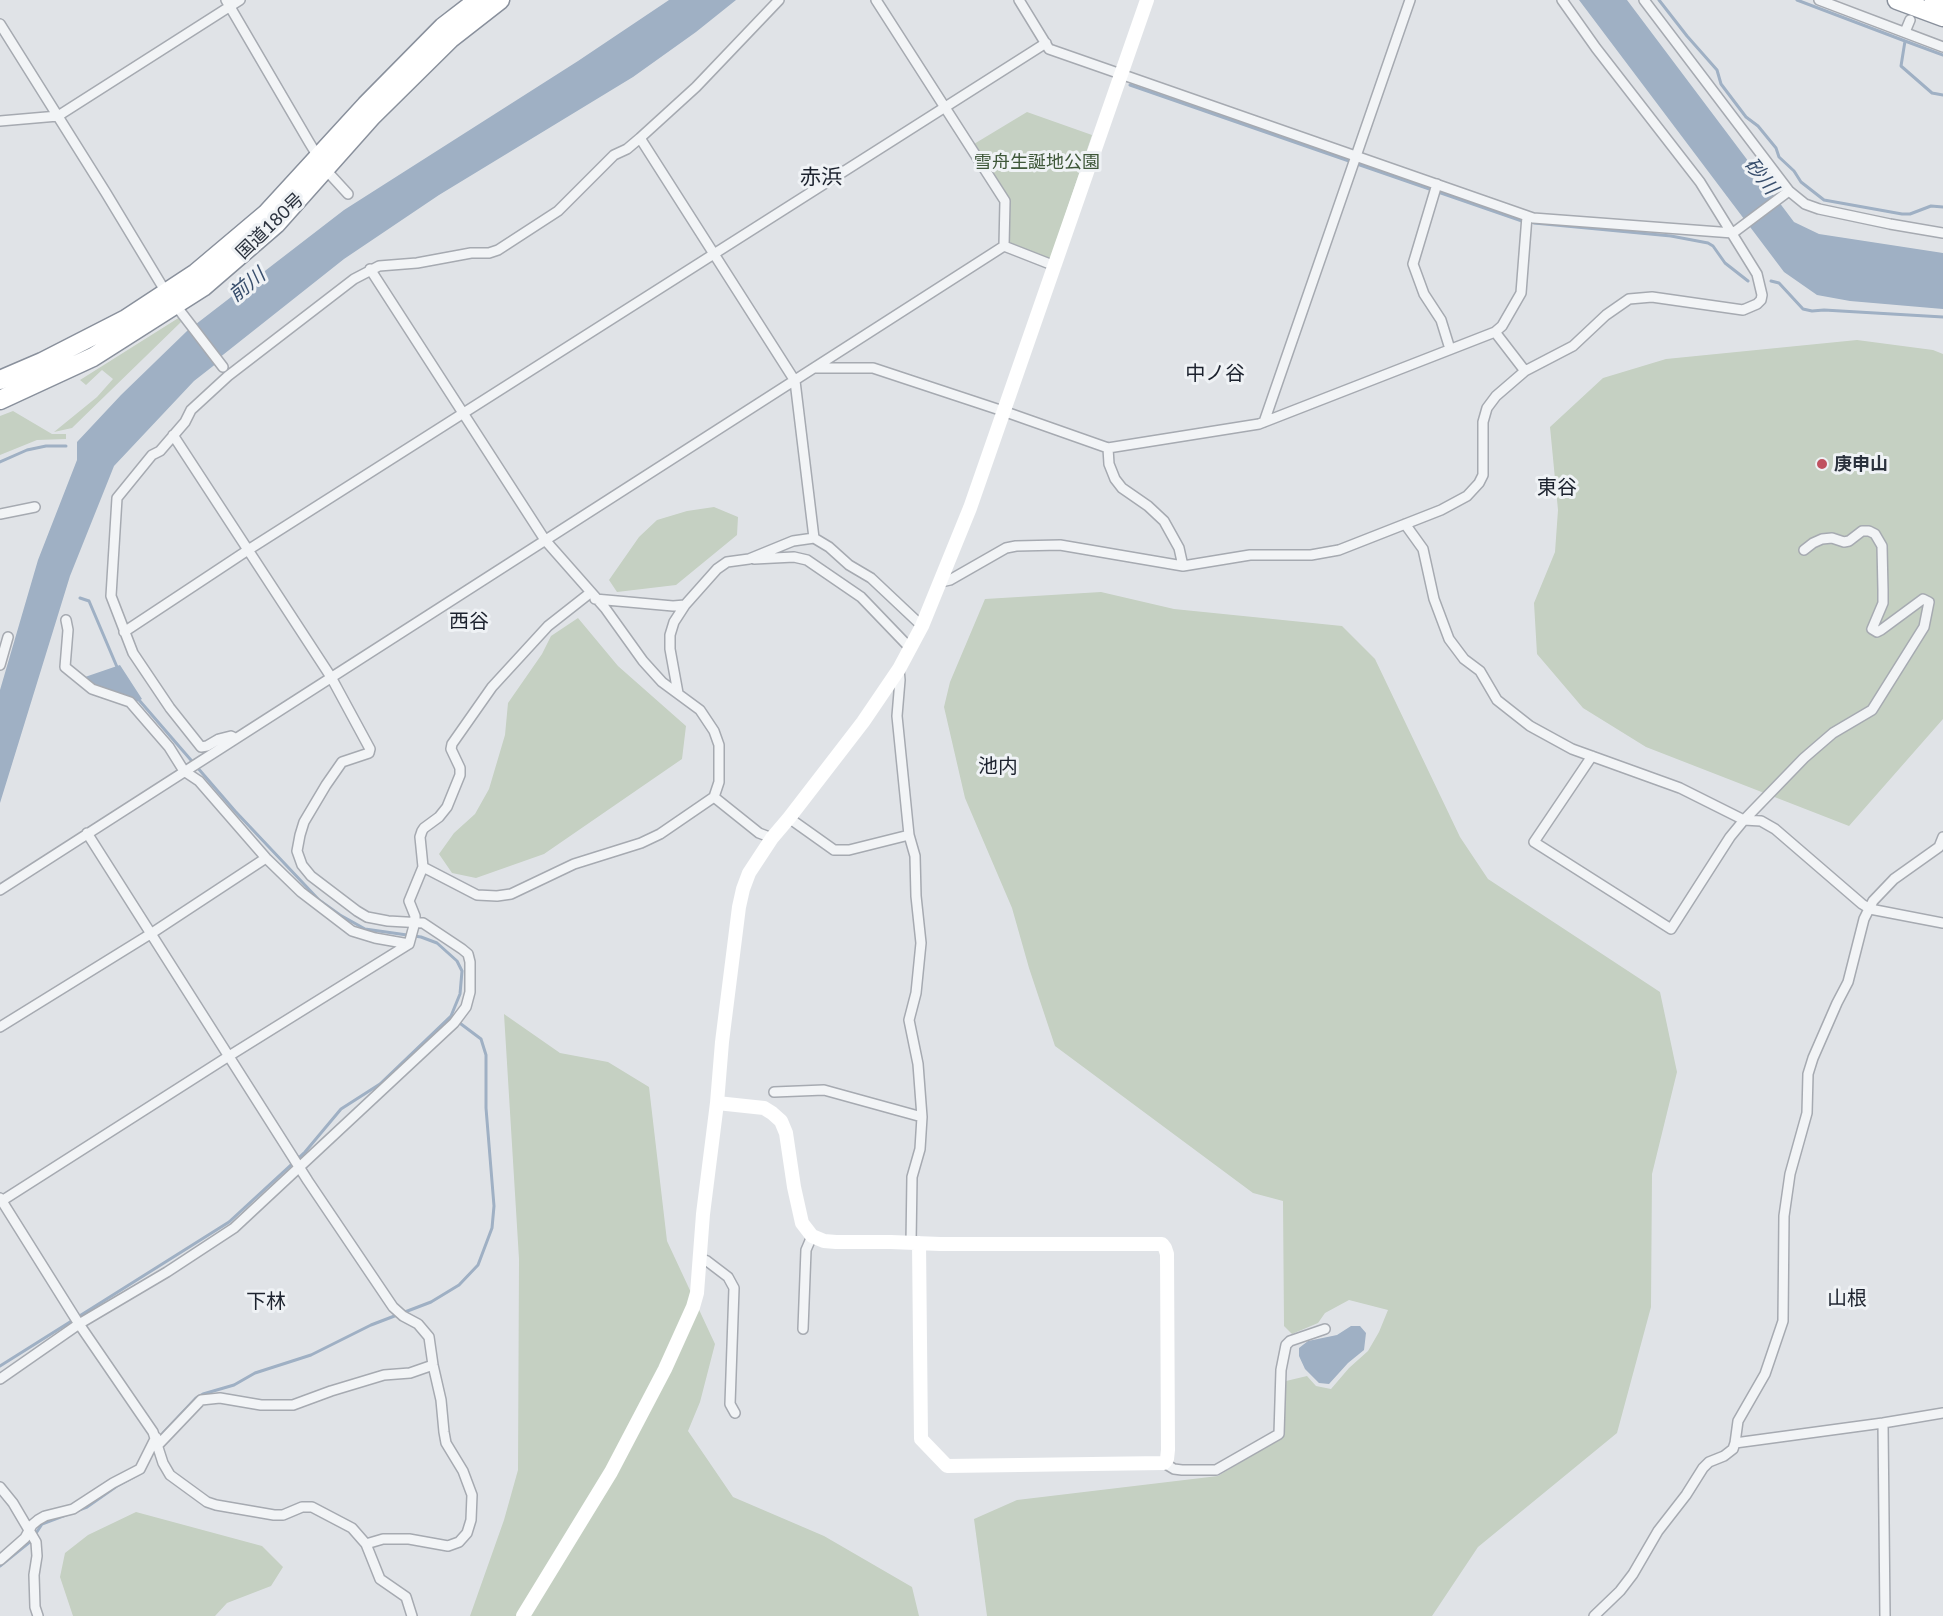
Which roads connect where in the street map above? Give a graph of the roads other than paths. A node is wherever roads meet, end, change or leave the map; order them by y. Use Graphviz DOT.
graph roads {
  1 [pos="240,0"];
  2 [pos="478,0"];
  3 [pos="500,0"];
  4 [pos="779,0"];
  5 [pos="876,0"];
  6 [pos="1018,0"];
  7 [pos="1147,0"];
  8 [pos="1410,0"];
  9 [pos="1562,0"];
  10 [pos="1644,0"];
  11 [pos="1819,0"];
  12 [pos="1897,0"];
  13 [pos="1935,0"];
  14 [pos="228,3"];
  15 [pos="1943,3"];
  16 [pos="1943,18"];
  17 [pos="1910,20"];
  18 [pos="0,24"];
  19 [pos="1905,32"];
  20 [pos="1046,43"];
  21 [pos="1943,47"];
  22 [pos="1121,75"];
  23 [pos="945,107"];
  24 [pos="58,116"];
  25 [pos="0,121"];
  26 [pos="640,138"];
  27 [pos="1355,156"];
  28 [pos="323,163"];
  29 [pos="1435,189"];
  30 [pos="1786,193"];
  31 [pos="348,194"];
  32 [pos="1527,216"];
  33 [pos="1735,231"];
  34 [pos="1943,232"];
  35 [pos="1004,246"];
  36 [pos="714,253"];
  37 [pos="1055,266"];
  38 [pos="370,269"];
  39 [pos="171,300"];
  40 [pos="1495,332"];
  41 [pos="1450,349"];
  42 [pos="222,366"];
  43 [pos="815,368"];
  44 [pos="1525,371"];
  45 [pos="0,380"];
  46 [pos="795,381"];
  47 [pos="0,400"];
  48 [pos="1004,411"];
  49 [pos="463,415"];
  50 [pos="1264,422"];
  51 [pos="173,435"];
  52 [pos="1108,448"];
  53 [pos="35,507"];
  54 [pos="0,514"];
  55 [pos="1405,524"];
  56 [pos="814,538"];
  57 [pos="545,540"];
  58 [pos="248,550"];
  59 [pos="1804,550"];
  60 [pos="749,559"];
  61 [pos="1183,566"];
  62 [pos="941,582"];
  63 [pos="593,596"];
  64 [pos="684,604"];
  65 [pos="66,620"];
  66 [pos="922,626"];
  67 [pos="124,632"];
  68 [pos="8,637"];
  69 [pos="910,648"];
  70 [pos="0,664"];
  71 [pos="899,669"];
  72 [pos="331,677"];
  73 [pos="678,693"];
  74 [pos="234,738"];
  75 [pos="1592,756"];
  76 [pos="191,766"];
  77 [pos="714,797"];
  78 [pos="789,819"];
  79 [pos="1744,819"];
  80 [pos="87,833"];
  81 [pos="909,835"];
  82 [pos="1943,837"];
  83 [pos="772,838"];
  84 [pos="266,858"];
  85 [pos="423,867"];
  86 [pos="0,890"];
  87 [pos="1870,909"];
  88 [pos="1943,923"];
  89 [pos="414,926"];
  90 [pos="152,933"];
  91 [pos="410,942"];
  92 [pos="0,1027"];
  93 [pos="230,1056"];
  94 [pos="774,1092"];
  95 [pos="717,1103"];
  96 [pos="922,1117"];
  97 [pos="297,1163"];
  98 [pos="1,1200"];
  99 [pos="812,1236"];
  100 [pos="915,1243"];
  101 [pos="700,1258"];
  102 [pos="77,1320"];
  103 [pos="803,1329"];
  104 [pos="1325,1329"];
  105 [pos="433,1365"];
  106 [pos="0,1379"];
  107 [pos="735,1413"];
  108 [pos="1943,1413"];
  109 [pos="1884,1423"];
  110 [pos="157,1441"];
  111 [pos="1735,1443"];
  112 [pos="1164,1463"];
  113 [pos="0,1486"];
  114 [pos="32,1535"];
  115 [pos="366,1544"];
  116 [pos="0,1560"];
  117 [pos="38,1616"];
  118 [pos="412,1616"];
  119 [pos="523,1616"];
  120 [pos="1593,1616"];
  121 [pos="1885,1616"];
  1 -- 14 [label="street"];
  2 -- 28 [label="highway, 国道180号"];
  3 -- 28 [label="highway, 国道180号"];
  4 -- 26 [label="street"];
  5 -- 23 [label="street"];
  6 -- 20 [label="street"];
  7 -- 22 [label="street"];
  8 -- 27 [label="street"];
  9 -- 33 [label="street"];
  10 -- 30 [label="street"];
  11 -- 19 [label="street"];
  12 -- 16 [label="highway"];
  13 -- 15 [label="highway"];
  14 -- 24 [label="street"];
  14 -- 28 [label="street"];
  17 -- 19 [label="street"];
  18 -- 24 [label="street"];
  19 -- 21 [label="street"];
  20 -- 22 [label="street"];
  20 -- 23 [label="street"];
  22 -- 27 [label="street"];
  22 -- 37 [label="street"];
  23 -- 35 [label="street"];
  23 -- 36 [label="street"];
  24 -- 25 [label="street"];
  24 -- 39 [label="street"];
  26 -- 36 [label="street"];
  26 -- 38 [label="street"];
  27 -- 29 [label="street"];
  27 -- 50 [label="street"];
  28 -- 31 [label="street"];
  28 -- 39 [label="highway, 国道180号"];
  29 -- 32 [label="street"];
  29 -- 41 [label="street"];
  30 -- 33 [label="street"];
  30 -- 34 [label="street"];
  32 -- 33 [label="street"];
  32 -- 40 [label="street"];
  33 -- 44 [label="street"];
  35 -- 37 [label="street"];
  35 -- 43 [label="street"];
  36 -- 46 [label="street"];
  36 -- 49 [label="street"];
  37 -- 48 [label="street"];
  38 -- 49 [label="street"];
  38 -- 51 [label="street"];
  39 -- 42 [label="street"];
  39 -- 45 [label="highway, 国道180号"];
  39 -- 47 [label="highway, 国道180号"];
  40 -- 41 [label="street"];
  40 -- 44 [label="street"];
  41 -- 50 [label="street"];
  43 -- 46 [label="street"];
  43 -- 48 [label="street"];
  44 -- 55 [label="street"];
  46 -- 56 [label="street"];
  46 -- 57 [label="street"];
  48 -- 52 [label="street"];
  48 -- 62 [label="street"];
  49 -- 57 [label="street"];
  49 -- 58 [label="street"];
  50 -- 52 [label="street"];
  51 -- 58 [label="street"];
  51 -- 67 [label="street"];
  52 -- 61 [label="street"];
  53 -- 54 [label="street"];
  55 -- 61 [label="street"];
  55 -- 75 [label="street"];
  56 -- 60 [label="street"];
  56 -- 66 [label="street"];
  57 -- 63 [label="street"];
  57 -- 72 [label="street"];
  58 -- 67 [label="street"];
  58 -- 72 [label="street"];
  59 -- 79 [label="street"];
  60 -- 64 [label="street"];
  60 -- 69 [label="street"];
  61 -- 62 [label="street"];
  62 -- 66 [label="street"];
  63 -- 64 [label="street"];
  63 -- 73 [label="street"];
  63 -- 85 [label="street"];
  64 -- 73 [label="street"];
  65 -- 76 [label="street"];
  66 -- 69 [label="street"];
  67 -- 74 [label="street"];
  68 -- 70 [label="street"];
  69 -- 71 [label="street"];
  71 -- 78 [label="street"];
  71 -- 81 [label="street"];
  72 -- 74 [label="street"];
  72 -- 89 [label="street"];
  73 -- 77 [label="street"];
  74 -- 76 [label="street"];
  75 -- 79 [label="street"];
  75 -- 79 [label="street"];
  76 -- 80 [label="street"];
  76 -- 84 [label="street"];
  77 -- 83 [label="street"];
  77 -- 85 [label="street"];
  78 -- 81 [label="street"];
  78 -- 83 [label="street"];
  79 -- 87 [label="street"];
  80 -- 86 [label="street"];
  80 -- 90 [label="street"];
  81 -- 96 [label="street"];
  82 -- 87 [label="street"];
  83 -- 95 [label="street"];
  84 -- 90 [label="street"];
  84 -- 91 [label="street"];
  85 -- 89 [label="street"];
  87 -- 88 [label="street"];
  87 -- 111 [label="street"];
  89 -- 91 [label="street"];
  89 -- 97 [label="street"];
  90 -- 92 [label="street"];
  90 -- 93 [label="street"];
  91 -- 93 [label="street"];
  93 -- 97 [label="street"];
  93 -- 98 [label="street"];
  94 -- 96 [label="street"];
  95 -- 99 [label="street"];
  95 -- 101 [label="street"];
  96 -- 100 [label="street"];
  97 -- 102 [label="street"];
  97 -- 105 [label="street"];
  98 -- 102 [label="street"];
  99 -- 100 [label="street"];
  99 -- 103 [label="street"];
  100 -- 112 [label="street"];
  100 -- 112 [label="street"];
  101 -- 107 [label="street"];
  101 -- 119 [label="street"];
  102 -- 106 [label="street"];
  102 -- 110 [label="street"];
  104 -- 112 [label="street"];
  105 -- 110 [label="street"];
  105 -- 115 [label="street"];
  108 -- 109 [label="street"];
  109 -- 111 [label="street"];
  109 -- 121 [label="street"];
  110 -- 114 [label="street"];
  110 -- 115 [label="street"];
  111 -- 120 [label="street"];
  113 -- 114 [label="street"];
  114 -- 116 [label="street"];
  114 -- 117 [label="street"];
  115 -- 118 [label="street"];
}
